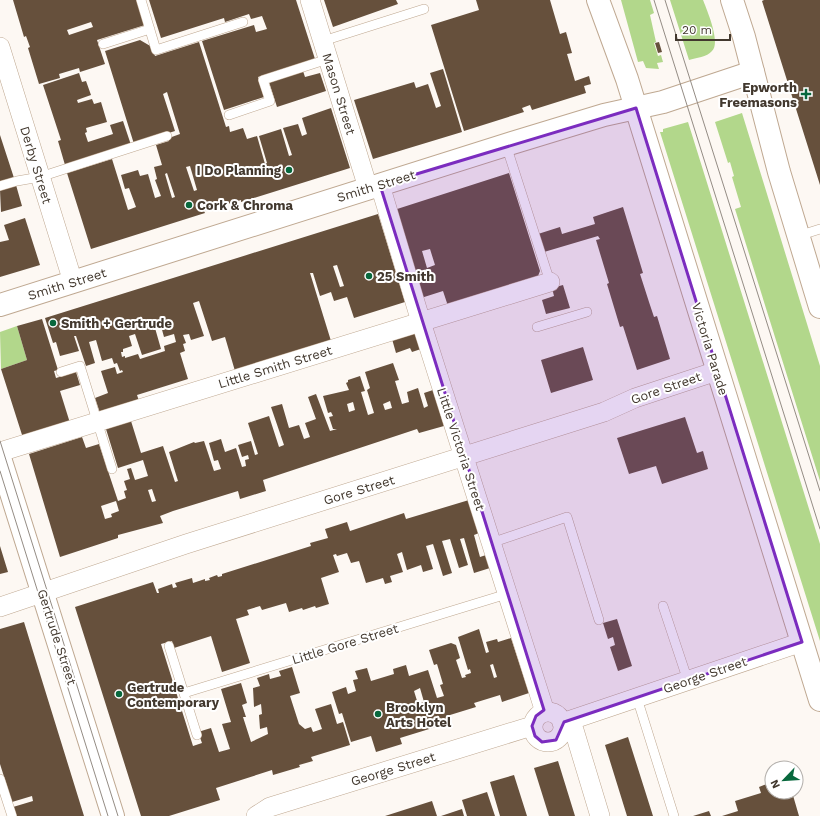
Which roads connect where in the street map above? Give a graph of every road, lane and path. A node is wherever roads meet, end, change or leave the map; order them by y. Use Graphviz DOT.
graph roads {
  1 [pos="141,0"];
  2 [pos="310,0"];
  3 [pos="598,0"];
  4 [pos="732,0"];
  5 [pos="424,9"];
  6 [pos="243,22"];
  7 [pos="150,29"];
  8 [pos="103,44"];
  9 [pos="0,47"];
  10 [pos="326,50"];
  11 [pos="753,72"];
  12 [pos="8,98"];
  13 [pos="636,108"];
  14 [pos="229,115"];
  15 [pos="167,136"];
  16 [pos="506,145"];
  17 [pos="40,177"];
  18 [pos="0,186"];
  19 [pos="374,186"];
  20 [pos="820,229"];
  21 [pos="798,236"];
  22 [pos="73,282"];
  23 [pos="550,282"];
  24 [pos="0,305"];
  25 [pos="820,307"];
  26 [pos="587,312"];
  27 [pos="421,322"];
  28 [pos="537,327"];
  29 [pos="717,371"];
  30 [pos="61,372"];
  31 [pos="97,422"];
  32 [pos="0,452"];
  33 [pos="463,457"];
  34 [pos="0,458"];
  35 [pos="112,469"];
  36 [pos="491,543"];
  37 [pos="43,593"];
  38 [pos="507,594"];
  39 [pos="663,606"];
  40 [pos="0,607"];
  41 [pos="599,620"];
  42 [pos="802,642"];
  43 [pos="169,646"];
  44 [pos="688,681"];
  45 [pos="184,693"];
  46 [pos="637,698"];
  47 [pos="820,700"];
  48 [pos="545,712"];
  49 [pos="567,721"];
  50 [pos="533,731"];
  51 [pos="196,735"];
  52 [pos="0,779"];
  53 [pos="12,816"];
  54 [pos="113,816"];
  55 [pos="256,816"];
  56 [pos="278,816"];
  57 [pos="600,816"];
  58 [pos="674,816"];
  1 -- 7 [label="lane"];
  2 -- 10 [label="street, Mason Street"];
  3 -- 13 [label="street, Victoria Parade"];
  4 -- 11 [label="street"];
  5 -- 10 [label="lane"];
  6 -- 7 [label="lane"];
  7 -- 8 [label="lane"];
  9 -- 12 [label="street, Derby Street"];
  10 -- 14 [label="lane"];
  10 -- 19 [label="street, Mason Street"];
  11 -- 13 [label="street, Smith Street"];
  11 -- 21 [label="street"];
  12 -- 17 [label="street, Derby Street"];
  13 -- 16 [label="street, Smith Street"];
  13 -- 29 [label="street, Victoria Parade"];
  15 -- 17 [label="lane"];
  16 -- 19 [label="street, Smith Street"];
  16 -- 23 [label="lane"];
  17 -- 18 [label="lane"];
  17 -- 22 [label="street, Derby Street"];
  19 -- 22 [label="street, Smith Street"];
  19 -- 27 [label="street, Little Victoria Street"];
  20 -- 21 [label="lane"];
  21 -- 25 [label="street"];
  22 -- 24 [label="street, Smith Street"];
  23 -- 27 [label="street, Little Smith Street"];
  26 -- 28 [label="lane"];
  27 -- 31 [label="street, Little Smith Street"];
  27 -- 33 [label="street, Little Victoria Street"];
  29 -- 33 [label="street, Gore Street"];
  29 -- 42 [label="street, Victoria Parade"];
  30 -- 31 [label="lane"];
  31 -- 32 [label="street, Little Smith Street"];
  31 -- 35 [label="lane"];
  33 -- 36 [label="street, Little Victoria Street"];
  33 -- 37 [label="street, Gore Street"];
  34 -- 37 [label="street, Gertrude Street"];
  36 -- 38 [label="street, Little Victoria Street"];
  36 -- 41 [label="lane"];
  37 -- 40 [label="street, Gore Street"];
  37 -- 54 [label="street, Gertrude Street"];
  38 -- 45 [label="lane, Little Gore Street"];
  38 -- 48 [label="street, Little Victoria Street"];
  39 -- 44 [label="lane"];
  42 -- 44 [label="street, George Street"];
  42 -- 47 [label="street, Victoria Parade"];
  43 -- 45 [label="lane"];
  44 -- 46 [label="street, George Street"];
  45 -- 51 [label="lane"];
  46 -- 49 [label="street, George Street"];
  46 -- 58 [label="lane"];
  48 -- 49 [label="street"];
  48 -- 50 [label="street"];
  49 -- 50 [label="street"];
  49 -- 57 [label="street"];
  50 -- 55 [label="street, George Street"];
  50 -- 56 [label="street, George Street"];
  52 -- 53 [label="lane"];
}
